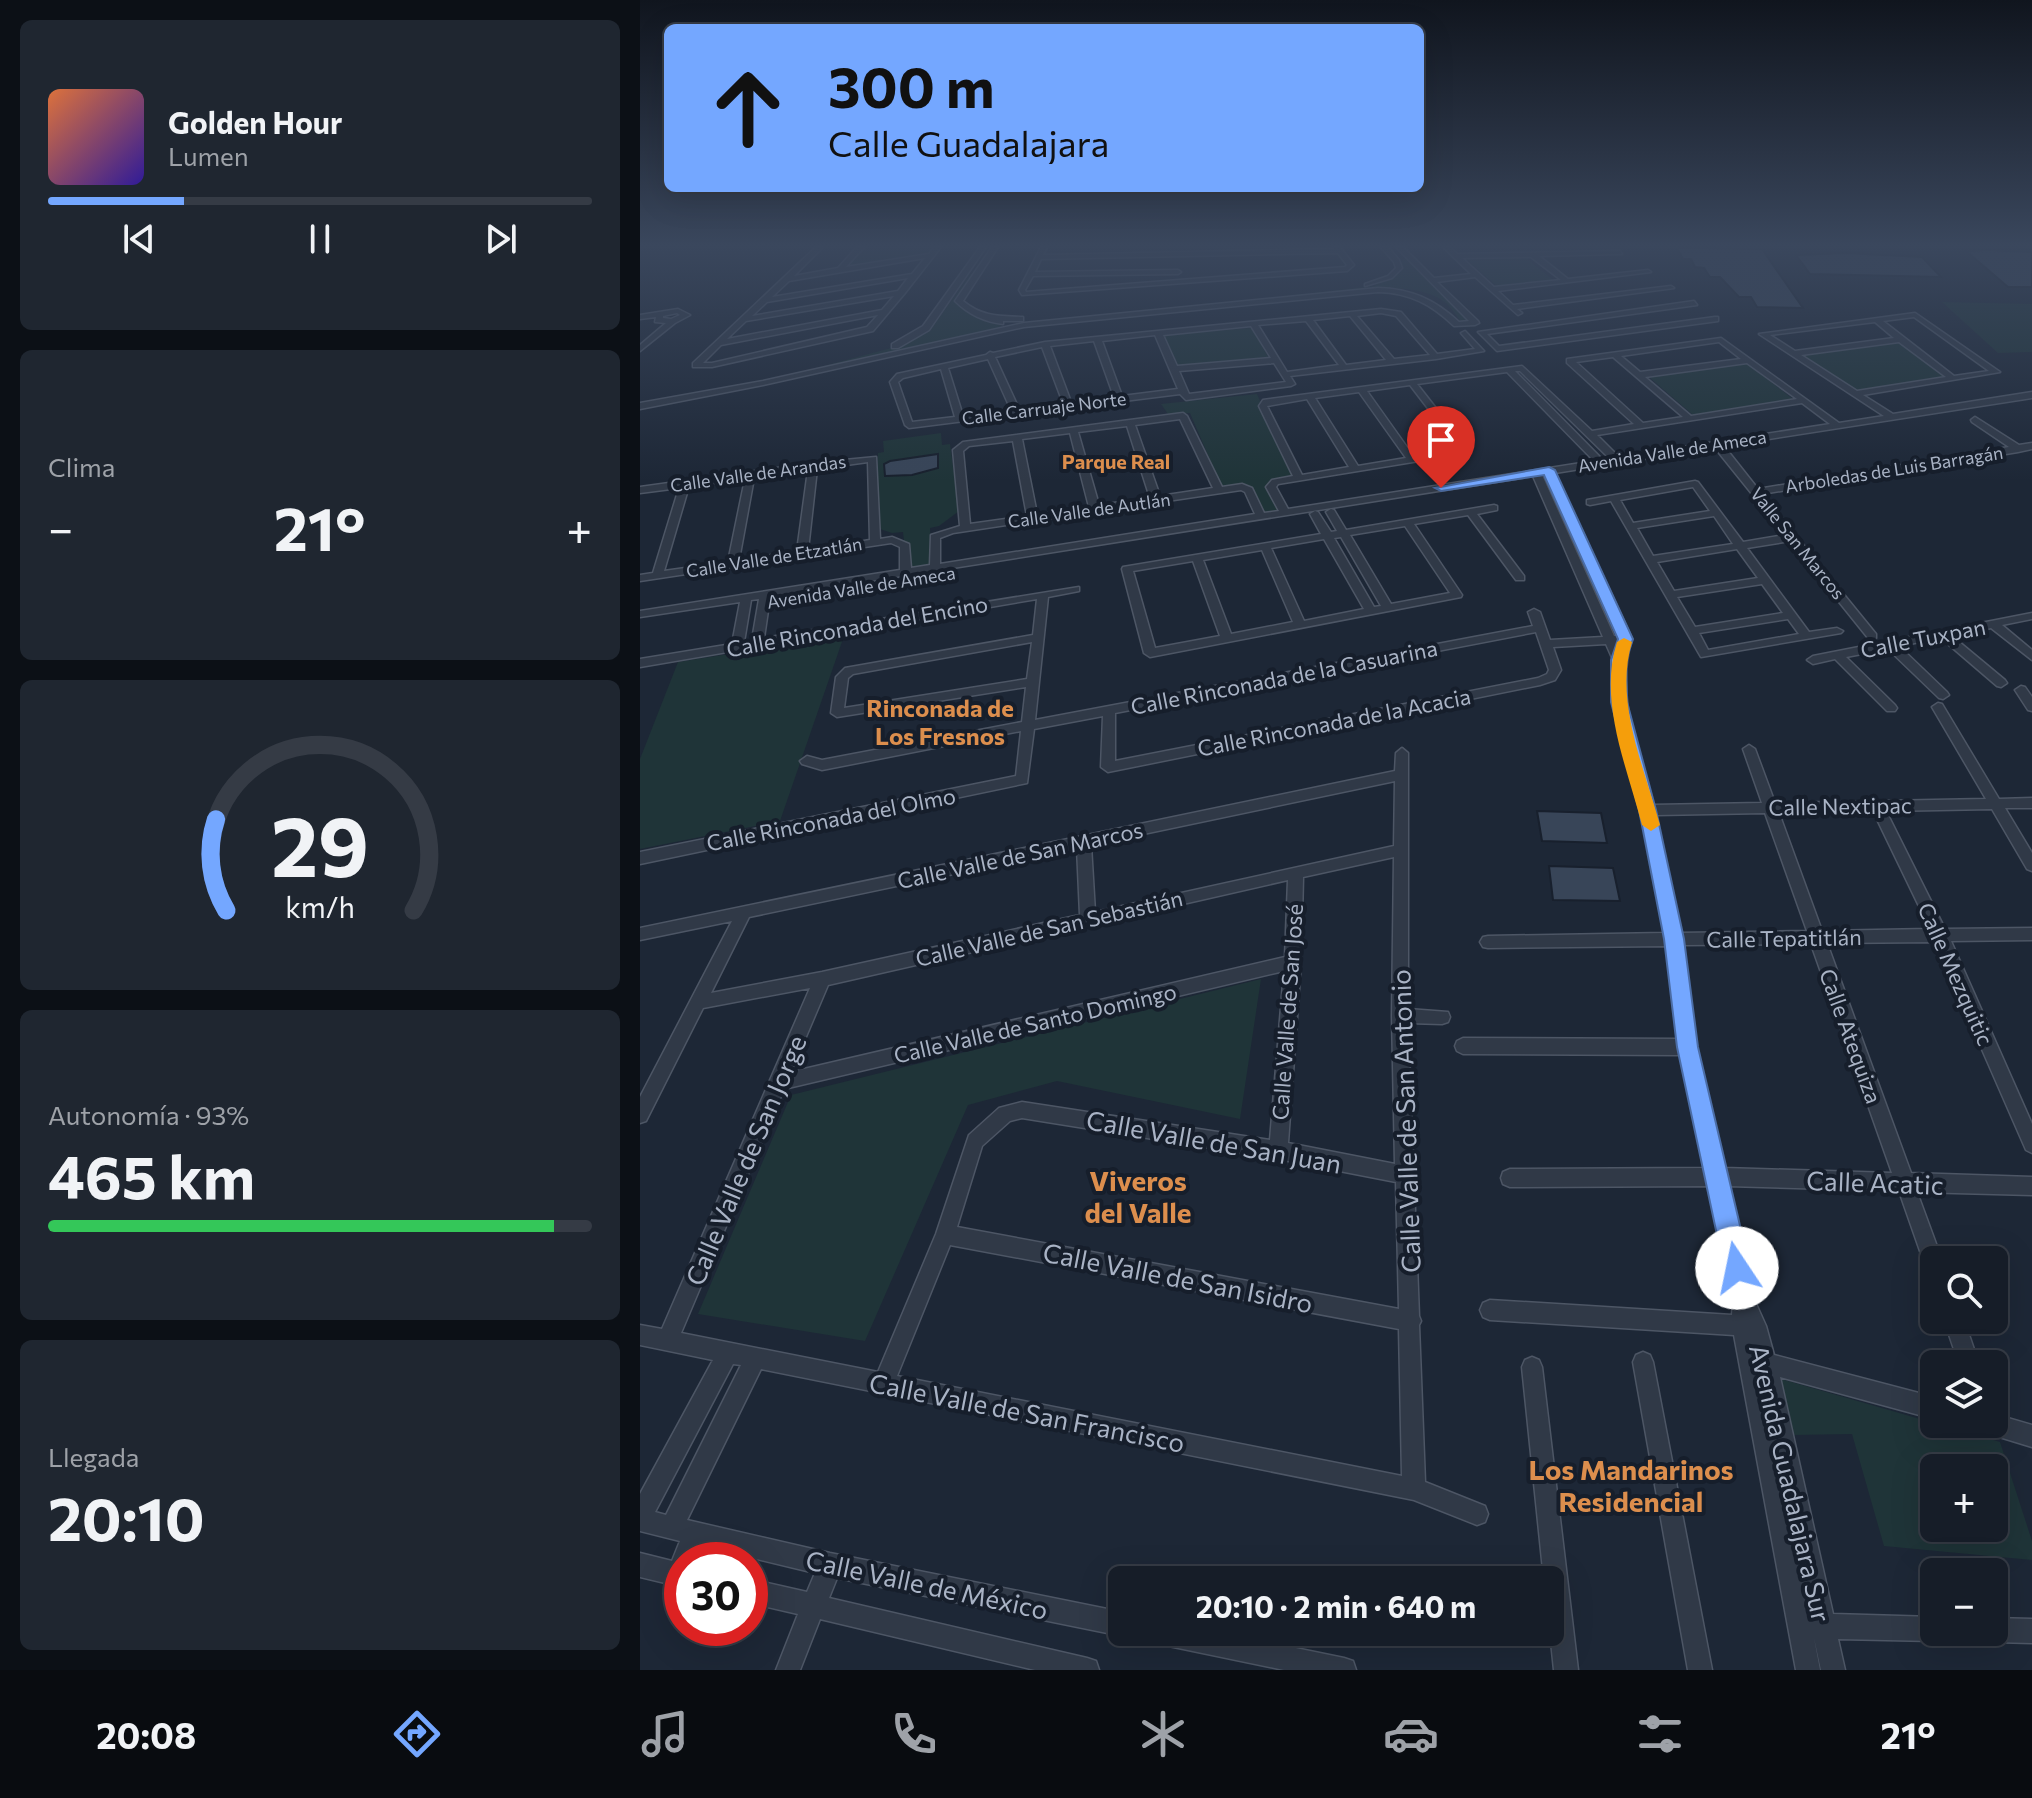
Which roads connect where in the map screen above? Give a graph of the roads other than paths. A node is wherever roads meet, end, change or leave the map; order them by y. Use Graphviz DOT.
graph roads {
  1 [pos="668,325"];
  2 [pos="739,325"];
  3 [pos="814,325"];
  4 [pos="875,325"];
  5 [pos="928,325"];
  6 [pos="999,325"];
  7 [pos="1019,325"];
  8 [pos="1196,325"];
  9 [pos="1211,325"];
  10 [pos="1254,325"];
  11 [pos="1313,325"];
  12 [pos="1361,325"];
  13 [pos="1406,325"];
  14 [pos="1459,325"];
  15 [pos="1471,325"];
  16 [pos="1523,325"];
  17 [pos="1607,325"];
  18 [pos="1673,325"];
  19 [pos="1831,325"];
  20 [pos="1883,325"];
  21 [pos="1929,325"];
  22 [pos="1212,328"];
  23 [pos="996,329"];
  24 [pos="1467,329"];
  25 [pos="1198,330"];
  26 [pos="1158,333"];
  27 [pos="1617,333"];
  28 [pos="1097,338"];
  29 [pos="1901,339"];
  30 [pos="720,343"];
  31 [pos="1045,344"];
  32 [pos="640,349"];
  33 [pos="990,354"];
  34 [pos="1794,354"];
  35 [pos="1615,355"];
  36 [pos="1436,357"];
  37 [pos="1278,360"];
  38 [pos="1749,360"];
  39 [pos="1392,362"];
  40 [pos="944,366"];
  41 [pos="1344,367"];
  42 [pos="811,369"];
  43 [pos="1172,369"];
  44 [pos="1509,370"];
  45 [pos="1287,374"];
  46 [pos="1639,375"];
  47 [pos="1953,379"];
  48 [pos="1412,383"];
  49 [pos="2031,388"];
  50 [pos="1362,390"];
  51 [pos="1183,394"];
  52 [pos="1855,394"];
  53 [pos="1310,397"];
  54 [pos="1119,398"];
  55 [pos="1802,401"];
  56 [pos="640,403"];
  57 [pos="1068,405"];
  58 [pos="1016,412"];
  59 [pos="1890,416"];
  60 [pos="1689,418"];
  61 [pos="960,419"];
  62 [pos="1975,420"];
  63 [pos="1130,422"];
  64 [pos="1837,425"];
  65 [pos="1641,426"];
  66 [pos="1073,430"];
  67 [pos="1589,434"];
  68 [pos="1017,437"];
  69 [pos="2032,446"];
  70 [pos="1720,447"];
  71 [pos="2018,449"];
  72 [pos="1412,460"];
  73 [pos="1619,462"];
  74 [pos="1603,465"];
  75 [pos="813,466"];
  76 [pos="1355,469"];
  77 [pos="1550,473"];
  78 [pos="750,475"];
  79 [pos="1537,475"];
  80 [pos="1298,477"];
  81 [pos="685,484"];
  82 [pos="640,490"];
  83 [pos="1219,491"];
  84 [pos="1756,492"];
  85 [pos="1614,498"];
  86 [pos="1156,500"];
  87 [pos="1590,502"];
  88 [pos="1494,508"];
  89 [pos="1095,509"];
  90 [pos="1331,512"];
  91 [pos="1471,512"];
  92 [pos="1285,513"];
  93 [pos="1717,513"];
  94 [pos="1315,514"];
  95 [pos="1261,517"];
  96 [pos="1033,519"];
  97 [pos="1408,522"];
  98 [pos="1573,524"];
  99 [pos="1560,525"];
  100 [pos="1630,526"];
  101 [pos="965,528"];
  102 [pos="1344,533"];
  103 [pos="1792,534"];
  104 [pos="1328,536"];
  105 [pos="875,542"];
  106 [pos="1739,542"];
  107 [pos="1265,546"];
  108 [pos="1076,549"];
  109 [pos="802,553"];
  110 [pos="1197,558"];
  111 [pos="1651,560"];
  112 [pos="733,563"];
  113 [pos="935,572"];
  114 [pos="658,575"];
  115 [pos="906,576"];
  116 [pos="640,578"];
  117 [pos="1520,578"];
  118 [pos="1766,580"];
  119 [pos="1075,589"];
  120 [pos="1043,595"];
  121 [pos="1671,595"];
  122 [pos="764,599"];
  123 [pos="745,602"];
  124 [pos="1388,608"];
  125 [pos="1371,611"];
  126 [pos="1534,612"];
  127 [pos="640,614"];
  128 [pos="1791,615"];
  129 [pos="2032,616"];
  130 [pos="640,622"];
  131 [pos="1993,624"];
  132 [pos="1300,625"];
  133 [pos="1540,628"];
  134 [pos="1692,631"];
  135 [pos="1837,631"];
  136 [pos="1943,634"];
  137 [pos="1806,636"];
  138 [pos="1872,636"];
  139 [pos="1039,637"];
  140 [pos="1227,639"];
  141 [pos="757,644"];
  142 [pos="1890,644"];
  143 [pos="737,647"];
  144 [pos="1619,647"];
  145 [pos="1547,649"];
  146 [pos="1837,655"];
  147 [pos="2032,656"];
  148 [pos="1813,660"];
  149 [pos="640,663"];
  150 [pos="1034,682"];
  151 [pos="2001,683"];
  152 [pos="2021,690"];
  153 [pos="2032,707"];
  154 [pos="1891,708"];
  155 [pos="1109,710"];
  156 [pos="1029,726"];
  157 [pos="1749,749"];
  158 [pos="1402,753"];
  159 [pos="807,761"];
  160 [pos="1400,775"];
  161 [pos="2032,803"];
  162 [pos="1996,804"];
  163 [pos="1877,806"];
  164 [pos="1768,807"];
  165 [pos="1648,810"];
  166 [pos="1084,841"];
  167 [pos="1399,850"];
  168 [pos="640,858"];
  169 [pos="2032,865"];
  170 [pos="1296,874"];
  171 [pos="744,912"];
  172 [pos="1088,919"];
  173 [pos="640,934"];
  174 [pos="2032,934"];
  175 [pos="1940,935"];
  176 [pos="1814,937"];
  177 [pos="1674,939"];
  178 [pos="1488,942"];
  179 [pos="1293,962"];
  180 [pos="822,979"];
  181 [pos="699,1002"];
  182 [pos="1400,1016"];
  183 [pos="1442,1017"];
  184 [pos="1463,1046"];
  185 [pos="1688,1047"];
  186 [pos="776,1083"];
  187 [pos="640,1115"];
  188 [pos="2032,1144"];
  189 [pos="1278,1150"];
  190 [pos="1404,1175"];
  191 [pos="1719,1177"];
  192 [pos="1510,1178"];
  193 [pos="1905,1182"];
  194 [pos="2032,1186"];
  195 [pos="945,1234"];
  196 [pos="1928,1246"];
  197 [pos="1490,1310"];
  198 [pos="1411,1321"];
  199 [pos="1749,1326"];
  200 [pos="640,1335"];
  201 [pos="668,1340"];
  202 [pos="729,1351"];
  203 [pos="756,1357"];
  204 [pos="1757,1361"];
  205 [pos="1643,1362"];
  206 [pos="1532,1367"];
  207 [pos="883,1384"];
  208 [pos="1920,1404"];
  209 [pos="2008,1429"];
  210 [pos="2032,1436"];
  211 [pos="1414,1489"];
  212 [pos="1477,1514"];
  213 [pos="640,1519"];
  214 [pos="671,1528"];
  215 [pos="696,1535"];
  216 [pos="693,1542"];
  217 [pos="640,1565"];
  218 [pos="830,1565"];
  219 [pos="664,1567"];
  220 [pos="768,1595"];
  221 [pos="814,1606"];
  222 [pos="1108,1621"];
  223 [pos="1823,1626"];
  224 [pos="1920,1629"];
  225 [pos="2008,1630"];
  226 [pos="2032,1631"];
  227 [pos="1227,1646"];
  228 [pos="788,1670"];
  229 [pos="1087,1670"];
  230 [pos="1344,1670"];
  231 [pos="1566,1670"];
  232 [pos="1700,1670"];
  233 [pos="1808,1670"];
  234 [pos="1833,1670"];
  1 -- 32 [label="street"];
  2 -- 30 [label="street"];
  3 -- 30 [label="street"];
  4 -- 30 [label="street"];
  5 -- 42 [label="street"];
  6 -- 23 [label="street"];
  7 -- 23 [label="street"];
  8 -- 25 [label="street"];
  9 -- 22 [label="street"];
  10 -- 22 [label="street"];
  10 -- 37 [label="street"];
  11 -- 41 [label="street"];
  12 -- 39 [label="street"];
  13 -- 36 [label="street"];
  14 -- 24 [label="street"];
  15 -- 24 [label="street"];
  16 -- 27 [label="street"];
  17 -- 27 [label="street"];
  18 -- 27 [label="street"];
  19 -- 34 [label="street"];
  20 -- 29 [label="street"];
  21 -- 47 [label="street"];
  22 -- 25 [label="street"];
  23 -- 42 [label="street"];
  24 -- 36 [label="street"];
  25 -- 26 [label="street"];
  26 -- 28 [label="street"];
  26 -- 43 [label="street"];
  28 -- 31 [label="street"];
  28 -- 54 [label="street"];
  29 -- 34 [label="street"];
  29 -- 47 [label="street"];
  31 -- 33 [label="street"];
  31 -- 57 [label="street"];
  33 -- 40 [label="street"];
  33 -- 58 [label="street"];
  34 -- 52 [label="street"];
  35 -- 38 [label="street"];
  35 -- 46 [label="street"];
  35 -- 65 [label="street"];
  36 -- 39 [label="street"];
  37 -- 43 [label="street"];
  37 -- 45 [label="street"];
  38 -- 46 [label="street"];
  38 -- 55 [label="street"];
  39 -- 41 [label="street"];
  40 -- 61 [label="street"];
  40 -- 61 [label="street, Calle Carruaje Norte"];
  41 -- 45 [label="street"];
  42 -- 56 [label="street"];
  43 -- 51 [label="street"];
  44 -- 48 [label="street"];
  44 -- 67 [label="street"];
  44 -- 74 [label="street"];
  45 -- 51 [label="street, Calle Carruaje Norte"];
  46 -- 60 [label="street"];
  47 -- 52 [label="street"];
  48 -- 50 [label="street"];
  48 -- 72 [label="street"];
  49 -- 59 [label="street, Avenida Valle de Ameca"];
  50 -- 53 [label="street"];
  50 -- 72 [label="street"];
  51 -- 54 [label="street, Calle Carruaje Norte"];
  52 -- 59 [label="street"];
  53 -- 76 [label="street"];
  53 -- 80 [label="street"];
  54 -- 57 [label="street, Calle Carruaje Norte"];
  55 -- 60 [label="street"];
  55 -- 64 [label="street"];
  57 -- 58 [label="street, Calle Carruaje Norte"];
  58 -- 61 [label="street, Calle Carruaje Norte"];
  59 -- 64 [label="street, Avenida Valle de Ameca"];
  60 -- 65 [label="street"];
  62 -- 71 [label="street"];
  63 -- 66 [label="street"];
  63 -- 83 [label="street"];
  63 -- 86 [label="street"];
  64 -- 70 [label="street, Avenida Valle de Ameca"];
  65 -- 67 [label="street"];
  66 -- 68 [label="street"];
  66 -- 89 [label="street"];
  67 -- 73 [label="street"];
  68 -- 96 [label="street"];
  68 -- 101 [label="street"];
  69 -- 71 [label="street, Arboledas de Luis Barragán"];
  70 -- 73 [label="street, Avenida Valle de Ameca"];
  70 -- 84 [label="street, Valle San Marcos"];
  71 -- 84 [label="street, Arboledas de Luis Barragán"];
  72 -- 76 [label="street"];
  73 -- 74 [label="street, Avenida Valle de Ameca"];
  74 -- 77 [label="street, Avenida Valle de Ameca"];
  75 -- 78 [label="street, Calle Valle de Arandas"];
  75 -- 105 [label="street, Calle Valle de Arandas"];
  75 -- 109 [label="street"];
  76 -- 80 [label="street"];
  77 -- 79 [label="street, Avenida Valle de Ameca"];
  77 -- 98 [label="street"];
  78 -- 81 [label="street, Calle Valle de Arandas"];
  78 -- 112 [label="street"];
  79 -- 90 [label="street"];
  79 -- 92 [label="street, Avenida Valle de Ameca"];
  79 -- 99 [label="street"];
  80 -- 92 [label="street"];
  81 -- 82 [label="street, Calle Valle de Arandas"];
  81 -- 114 [label="street"];
  83 -- 86 [label="street, Calle Valle de Autlán"];
  83 -- 95 [label="street, Calle Valle de Autlán"];
  84 -- 103 [label="street, Valle San Marcos"];
  85 -- 87 [label="street"];
  85 -- 93 [label="street"];
  85 -- 100 [label="street"];
  86 -- 89 [label="street, Calle Valle de Autlán"];
  88 -- 91 [label="street"];
  89 -- 96 [label="street, Calle Valle de Autlán"];
  90 -- 94 [label="street"];
  90 -- 102 [label="street"];
  91 -- 97 [label="street"];
  91 -- 117 [label="street"];
  92 -- 95 [label="street, Avenida Valle de Ameca"];
  93 -- 100 [label="street"];
  93 -- 106 [label="street"];
  94 -- 104 [label="street"];
  94 -- 108 [label="street"];
  95 -- 108 [label="street, Avenida Valle de Ameca"];
  96 -- 101 [label="street, Calle Valle de Autlán"];
  97 -- 102 [label="street"];
  97 -- 124 [label="street"];
  98 -- 99 [label="street"];
  98 -- 144 [label="street"];
  99 -- 144 [label="street"];
  100 -- 111 [label="street"];
  101 -- 113 [label="street, Calle Valle de Autlán"];
  102 -- 104 [label="street"];
  102 -- 124 [label="street"];
  103 -- 106 [label="street"];
  103 -- 138 [label="street, Valle San Marcos"];
  104 -- 107 [label="street"];
  104 -- 125 [label="street"];
  105 -- 109 [label="street, Calle Valle de Etzatlán"];
  105 -- 115 [label="street, Calle Valle de Etzatlán"];
  106 -- 111 [label="street"];
  106 -- 118 [label="street"];
  107 -- 110 [label="street"];
  107 -- 132 [label="street"];
  108 -- 113 [label="street, Avenida Valle de Ameca"];
  109 -- 112 [label="street, Calle Valle de Etzatlán"];
  110 -- 140 [label="street"];
  110 -- 140 [label="street"];
  111 -- 121 [label="street"];
  112 -- 114 [label="street, Calle Valle de Etzatlán"];
  113 -- 115 [label="street, Avenida Valle de Ameca"];
  114 -- 116 [label="street, Calle Valle de Etzatlán"];
  115 -- 122 [label="street, Avenida Valle de Ameca"];
  118 -- 121 [label="street"];
  118 -- 128 [label="street"];
  119 -- 120 [label="street, Calle Rinconada del Encino"];
  120 -- 139 [label="street"];
  120 -- 141 [label="street, Calle Rinconada del Encino"];
  121 -- 134 [label="street"];
  122 -- 123 [label="street, Avenida Valle de Ameca"];
  122 -- 141 [label="street"];
  123 -- 127 [label="street, Avenida Valle de Ameca"];
  123 -- 130 [label="street, Avenida Valle de Ameca"];
  123 -- 143 [label="street"];
  124 -- 125 [label="street"];
  125 -- 132 [label="street"];
  126 -- 133 [label="street"];
  128 -- 134 [label="street"];
  128 -- 137 [label="street"];
  129 -- 131 [label="street, Calle Tuxpan"];
  131 -- 136 [label="street, Calle Tuxpan"];
  131 -- 147 [label="street"];
  132 -- 140 [label="street"];
  133 -- 145 [label="street"];
  133 -- 155 [label="street, Calle Rinconada de la Casuarina"];
  134 -- 137 [label="street"];
  135 -- 137 [label="street"];
  136 -- 142 [label="street, Calle Tuxpan"];
  136 -- 151 [label="street"];
  139 -- 150 [label="street"];
  139 -- 150 [label="street"];
  141 -- 143 [label="street, Calle Rinconada del Encino"];
  142 -- 146 [label="street, Calle Tuxpan"];
  142 -- 162 [label="street"];
  143 -- 149 [label="street, Calle Rinconada del Encino"];
  144 -- 145 [label="street"];
  144 -- 165 [label="street, Avenida Guadalajara Sur"];
  145 -- 155 [label="street, Calle Rinconada de la Acacia"];
  146 -- 148 [label="street, Calle Tuxpan"];
  146 -- 154 [label="street"];
  150 -- 156 [label="street"];
  152 -- 153 [label="street"];
  155 -- 156 [label="street, Calle Rinconada de la Casuarina"];
  156 -- 159 [label="street, Calle Rinconada de la Casuarina"];
  156 -- 168 [label="street, Calle Rinconada del Olmo"];
  157 -- 164 [label="street, Calle Atequiza"];
  158 -- 160 [label="street, Calle Valle de San Antonio"];
  160 -- 166 [label="street, Calle Valle de San Marcos"];
  160 -- 167 [label="street, Calle Valle de San Antonio"];
  161 -- 162 [label="street, Calle Nextipac"];
  162 -- 163 [label="street, Calle Nextipac"];
  162 -- 169 [label="street"];
  163 -- 164 [label="street, Calle Nextipac"];
  163 -- 175 [label="street, Calle Mezquitic"];
  164 -- 165 [label="street, Calle Nextipac"];
  164 -- 176 [label="street, Calle Atequiza"];
  165 -- 177 [label="street, Avenida Guadalajara Sur"];
  166 -- 171 [label="street, Calle Valle de San Marcos"];
  166 -- 172 [label="street"];
  167 -- 170 [label="street, Calle Valle de San Sebastián"];
  167 -- 182 [label="street, Calle Valle de San Antonio"];
  170 -- 172 [label="street, Calle Valle de San Sebastián"];
  170 -- 179 [label="street, Calle Valle de San José"];
  171 -- 173 [label="street, Calle Valle de San Marcos"];
  171 -- 181 [label="street"];
  172 -- 180 [label="street, Calle Valle de San Sebastián"];
  174 -- 175 [label="street, Calle Tepatitlán"];
  175 -- 176 [label="street, Calle Tepatitlán"];
  175 -- 188 [label="street, Calle Mezquitic"];
  176 -- 177 [label="street, Calle Tepatitlán"];
  176 -- 193 [label="street, Calle Atequiza"];
  177 -- 178 [label="street, Calle Tepatitlán"];
  177 -- 185 [label="street, Avenida Guadalajara Sur"];
  179 -- 186 [label="street, Calle Valle de Santo Domingo"];
  179 -- 189 [label="street, Calle Valle de San José"];
  180 -- 181 [label="street, Calle Valle de San Sebastián"];
  180 -- 186 [label="street, Calle Valle de San Jorge"];
  181 -- 187 [label="street"];
  182 -- 183 [label="street"];
  182 -- 190 [label="street, Calle Valle de San Antonio"];
  184 -- 185 [label="street"];
  185 -- 191 [label="street, Avenida Guadalajara Sur"];
  186 -- 201 [label="street, Calle Valle de San Jorge"];
  189 -- 190 [label="street, Calle Valle de San Juan"];
  189 -- 195 [label="street, Calle Valle de San Juan"];
  190 -- 198 [label="street, Calle Valle de San Antonio"];
  191 -- 192 [label="street, Calle Acatic"];
  191 -- 193 [label="street, Calle Acatic"];
  191 -- 199 [label="street, Avenida Guadalajara Sur"];
  193 -- 194 [label="street, Calle Acatic"];
  193 -- 196 [label="street, Calle Atequiza"];
  195 -- 198 [label="street, Calle Valle de San Isidro"];
  195 -- 207 [label="street"];
  197 -- 199 [label="street"];
  198 -- 211 [label="street, Calle Valle de San Antonio"];
  199 -- 204 [label="street, Avenida Guadalajara Sur"];
  200 -- 201 [label="street, Calle Valle de San Francisco"];
  201 -- 202 [label="street, Calle Valle de San Francisco"];
  202 -- 203 [label="street, Calle Valle de San Francisco"];
  202 -- 213 [label="street"];
  203 -- 207 [label="street, Calle Valle de San Francisco"];
  203 -- 214 [label="street"];
  204 -- 208 [label="street"];
  204 -- 223 [label="street, Avenida Guadalajara Sur"];
  204 -- 233 [label="street, Avenida Guadalajara Sur"];
  205 -- 232 [label="street"];
  206 -- 231 [label="street"];
  207 -- 211 [label="street, Calle Valle de San Francisco"];
  209 -- 210 [label="street"];
  211 -- 212 [label="street, Calle Valle de San Francisco"];
  213 -- 214 [label="street, Calle Valle de México"];
  214 -- 215 [label="street, Calle Valle de México"];
  215 -- 216 [label="street"];
  215 -- 218 [label="street, Calle Valle de México"];
  217 -- 219 [label="street"];
  218 -- 221 [label="street"];
  218 -- 222 [label="street, Calle Valle de México"];
  220 -- 221 [label="street, Calle Valle de México"];
  221 -- 228 [label="street"];
  221 -- 229 [label="street, Calle Valle de México"];
  223 -- 224 [label="street"];
  223 -- 234 [label="street, Avenida Guadalajara Sur"];
  225 -- 226 [label="street"];
  227 -- 230 [label="street"];
}
